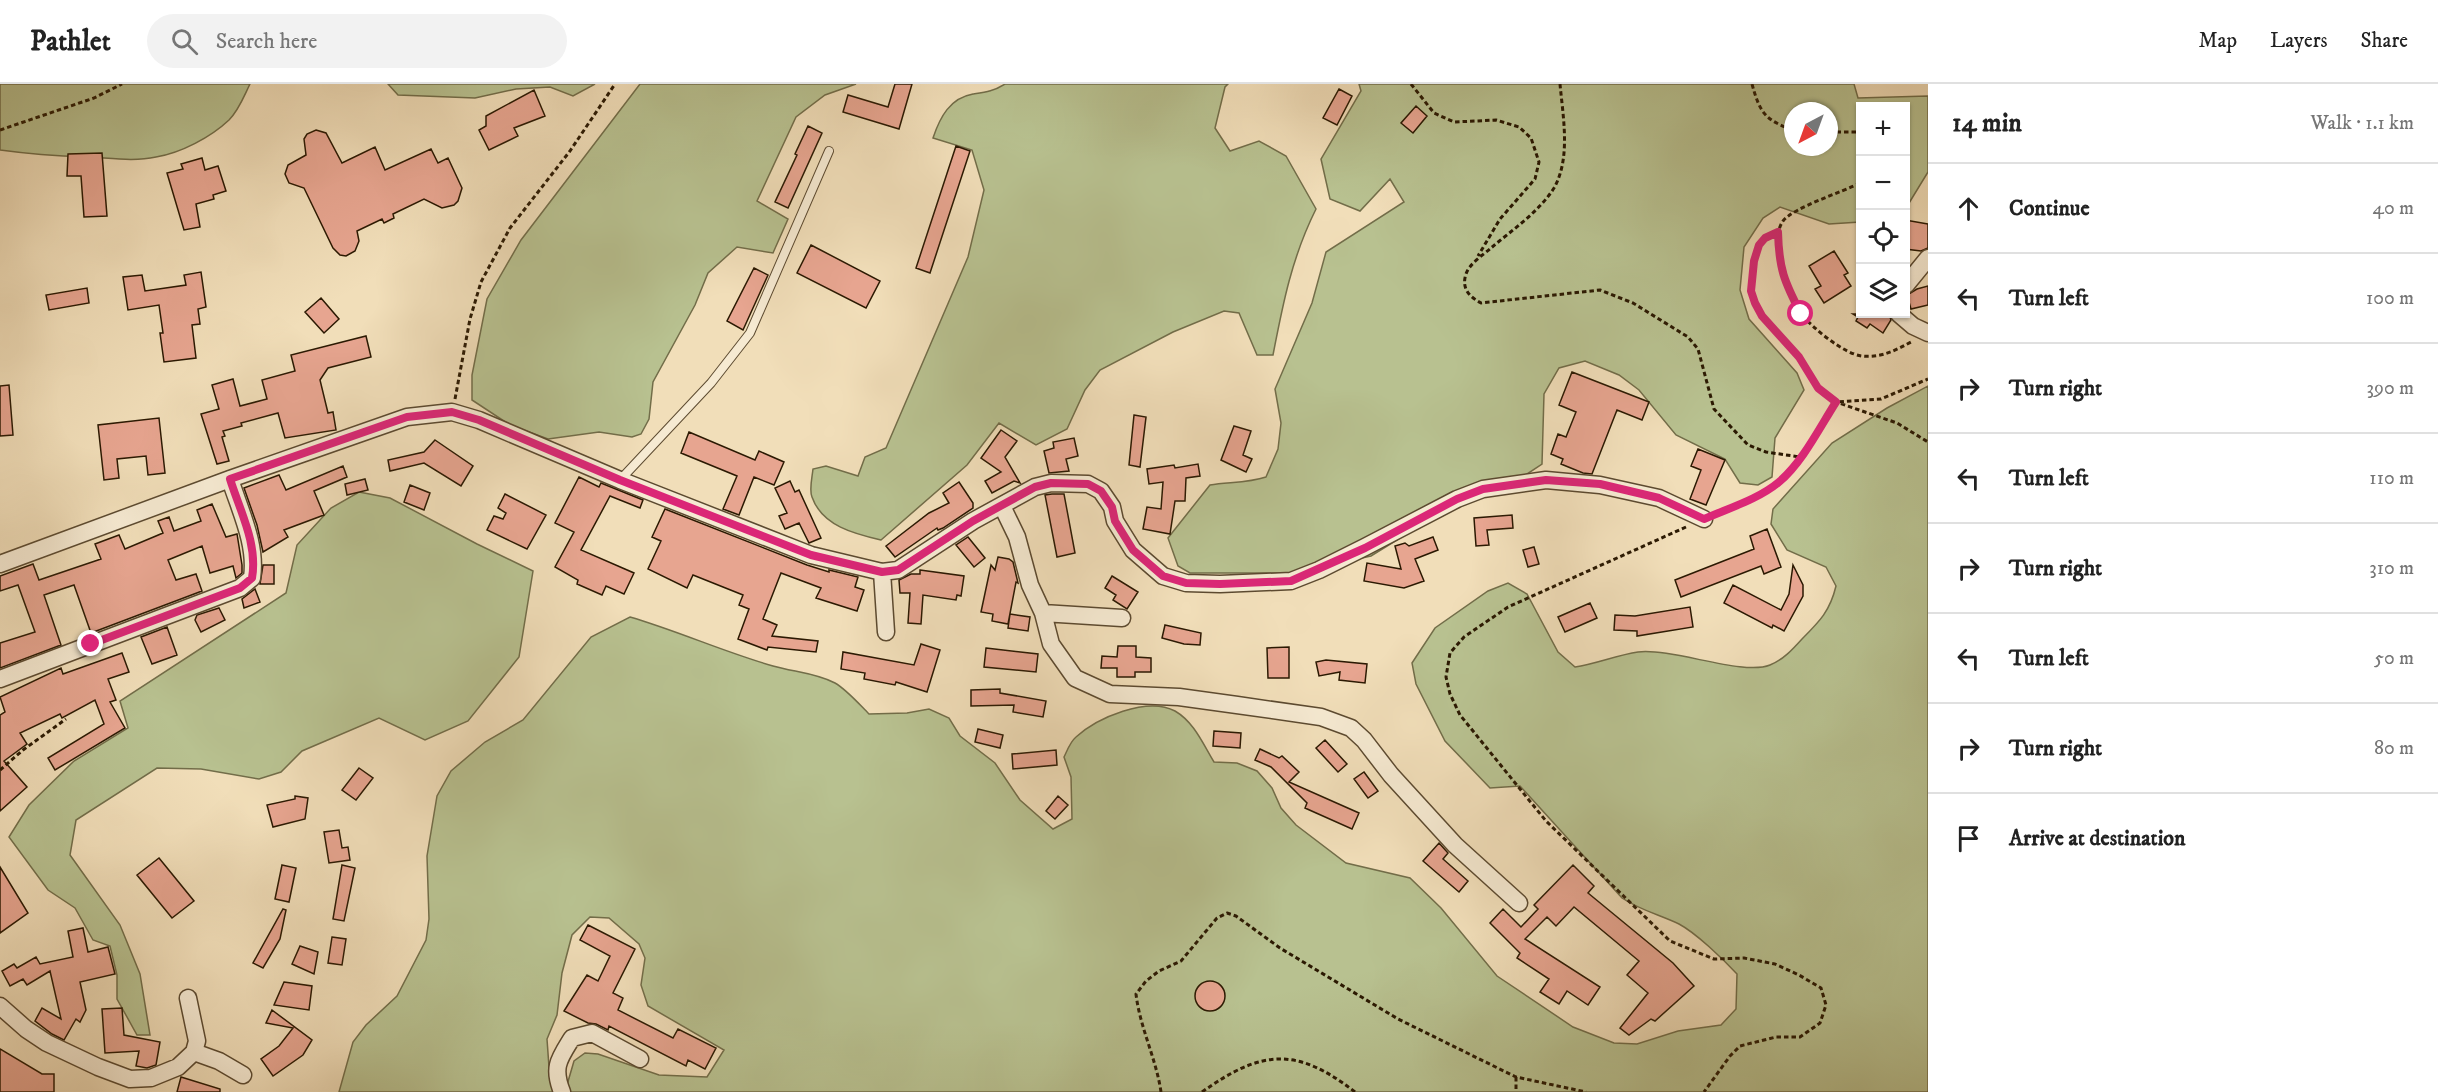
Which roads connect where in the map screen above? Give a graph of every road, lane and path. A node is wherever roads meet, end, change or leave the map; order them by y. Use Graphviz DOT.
graph roads {
  1 [pos="122,84"];
  2 [pos="615,84"];
  3 [pos="1411,84"];
  4 [pos="1560,84"];
  5 [pos="1752,84"];
  6 [pos="1784,127"];
  7 [pos="0,130"];
  8 [pos="1838,132"];
  9 [pos="1856,132"];
  10 [pos="829,151"];
  11 [pos="1856,185"];
  12 [pos="1778,232"];
  13 [pos="1928,258"];
  14 [pos="1476,260"];
  15 [pos="1910,279"];
  16 [pos="1904,318"];
  17 [pos="1923,336"];
  18 [pos="1928,379"];
  19 [pos="1836,402"];
  20 [pos="452,412"];
  21 [pos="1928,442"];
  22 [pos="1800,457"];
  23 [pos="230,479"];
  24 [pos="620,480"];
  25 [pos="1002,506"];
  26 [pos="1704,519"];
  27 [pos="0,564"];
  28 [pos="882,572"];
  29 [pos="1043,613"];
  30 [pos="1122,618"];
  31 [pos="886,632"];
  32 [pos="0,679"];
  33 [pos="66,719"];
  34 [pos="0,770"];
  35 [pos="1520,903"];
  36 [pos="188,998"];
  37 [pos="0,1006"];
  38 [pos="194,1052"];
  39 [pos="640,1059"];
  40 [pos="243,1075"];
  41 [pos="1516,1077"];
  42 [pos="562,1092"];
  43 [pos="1161,1092"];
  44 [pos="1202,1092"];
  45 [pos="1355,1092"];
  46 [pos="1516,1092"];
  47 [pos="1586,1092"];
  48 [pos="1704,1092"];
  1 -- 7 [label="path"];
  2 -- 20 [label="path"];
  3 -- 14 [label="path"];
  4 -- 14 [label="path"];
  5 -- 6 [label="path"];
  8 -- 9 [label="path"];
  10 -- 24 [label="lane"];
  11 -- 12 [label="path"];
  12 -- 17 [label="path"];
  12 -- 19 [label="path"];
  13 -- 15 [label="street"];
  14 -- 22 [label="path"];
  16 -- 17 [label="street"];
  18 -- 19 [label="path"];
  19 -- 21 [label="path"];
  19 -- 22 [label="path"];
  20 -- 23 [label="street"];
  20 -- 24 [label="street"];
  22 -- 26 [label="path"];
  23 -- 27 [label="street"];
  23 -- 32 [label="street"];
  24 -- 28 [label="street"];
  25 -- 26 [label="street"];
  25 -- 28 [label="street"];
  25 -- 29 [label="street"];
  26 -- 48 [label="path"];
  28 -- 31 [label="street"];
  29 -- 30 [label="street"];
  29 -- 35 [label="street"];
  33 -- 34 [label="path"];
  36 -- 38 [label="street"];
  37 -- 38 [label="street"];
  38 -- 40 [label="street"];
  39 -- 42 [label="street"];
  41 -- 43 [label="path"];
  41 -- 46 [label="path"];
  41 -- 47 [label="path"];
  44 -- 45 [label="path"];
}
